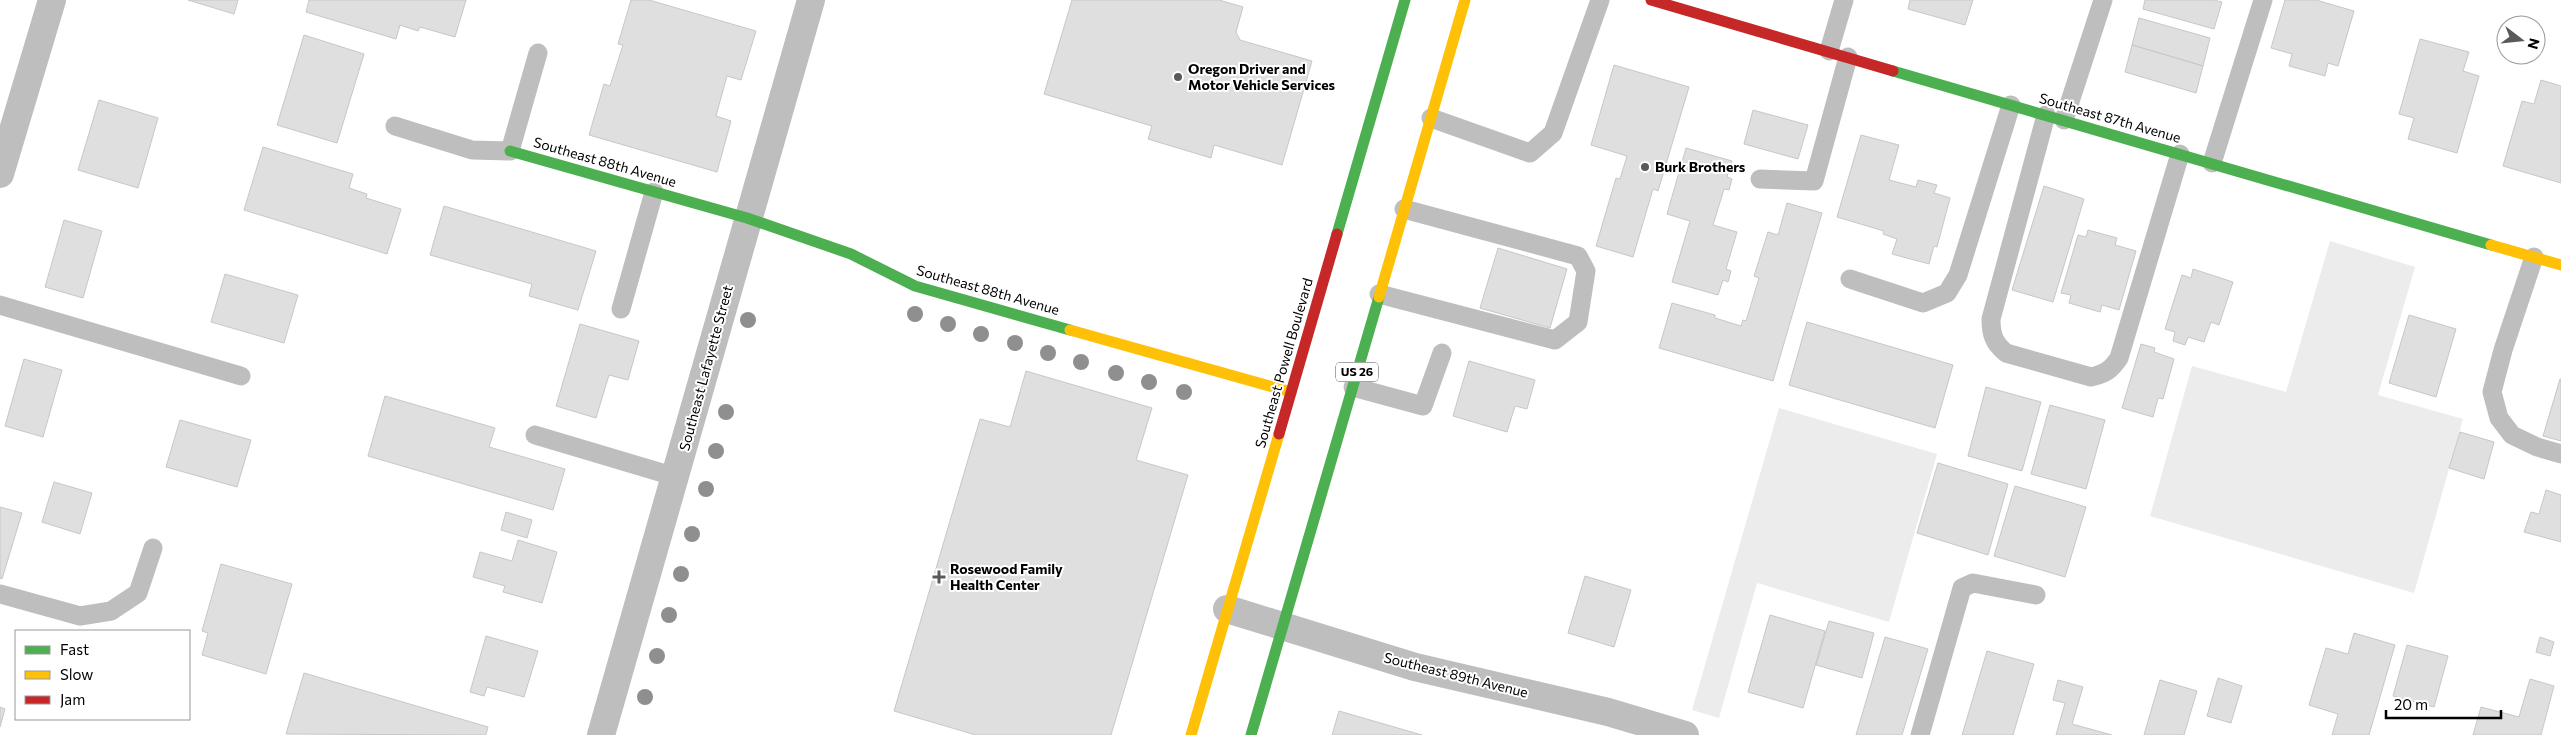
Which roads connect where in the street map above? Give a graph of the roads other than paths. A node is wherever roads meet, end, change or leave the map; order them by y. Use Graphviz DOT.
graph roads {
  1 [pos="52,0"];
  2 [pos="811,0"];
  3 [pos="1405,0"];
  4 [pos="1465,0"];
  5 [pos="1600,0"];
  6 [pos="1651,0"];
  7 [pos="1844,0"];
  8 [pos="2103,0"];
  9 [pos="2263,0"];
  10 [pos="1829,51"];
  11 [pos="538,53"];
  12 [pos="1848,57"];
  13 [pos="2011,105"];
  14 [pos="2055,117"];
  15 [pos="1430,118"];
  16 [pos="395,126"];
  17 [pos="510,151"];
  18 [pos="2180,154"];
  19 [pos="2212,163"];
  20 [pos="0,174"];
  21 [pos="1760,179"];
  22 [pos="654,192"];
  23 [pos="1404,209"];
  24 [pos="747,218"];
  25 [pos="2534,257"];
  26 [pos="2561,265"];
  27 [pos="1850,279"];
  28 [pos="1379,294"];
  29 [pos="0,305"];
  30 [pos="621,309"];
  31 [pos="1442,354"];
  32 [pos="241,376"];
  33 [pos="1353,387"];
  34 [pos="1291,392"];
  35 [pos="535,435"];
  36 [pos="2561,454"];
  37 [pos="676,477"];
  38 [pos="153,548"];
  39 [pos="0,594"];
  40 [pos="2036,595"];
  41 [pos="1227,609"];
  42 [pos="1283,626"];
  43 [pos="601,735"];
  44 [pos="1191,735"];
  45 [pos="1251,735"];
  46 [pos="1685,735"];
  47 [pos="1920,735"];
  1 -- 20 [label="street"];
  2 -- 24 [label="street, Southeast Lafayette Street"];
  3 -- 34 [label="street, Southeast Powell Boulevard"];
  4 -- 15 [label="street, US 26"];
  5 -- 15 [label="lane"];
  6 -- 10 [label="street, Southeast 87th Avenue"];
  7 -- 10 [label="lane"];
  8 -- 14 [label="lane"];
  9 -- 19 [label="lane"];
  10 -- 12 [label="street, Southeast 87th Avenue"];
  11 -- 17 [label="lane"];
  12 -- 13 [label="street, Southeast 87th Avenue"];
  12 -- 21 [label="lane"];
  13 -- 14 [label="street, Southeast 87th Avenue"];
  13 -- 27 [label="lane"];
  14 -- 18 [label="street, Southeast 87th Avenue"];
  14 -- 18 [label="lane"];
  15 -- 23 [label="street, US 26"];
  16 -- 17 [label="lane"];
  17 -- 22 [label="street, Southeast 88th Avenue"];
  18 -- 19 [label="street, Southeast 87th Avenue"];
  19 -- 25 [label="street, Southeast 87th Avenue"];
  22 -- 24 [label="street, Southeast 88th Avenue"];
  22 -- 30 [label="lane"];
  23 -- 28 [label="street, US 26"];
  23 -- 28 [label="lane"];
  24 -- 34 [label="street, Southeast 88th Avenue"];
  24 -- 37 [label="street, Southeast Lafayette Street"];
  25 -- 26 [label="street, Southeast 87th Avenue"];
  25 -- 36 [label="lane"];
  28 -- 33 [label="street, US 26"];
  29 -- 32 [label="lane"];
  31 -- 33 [label="lane"];
  33 -- 42 [label="street, US 26"];
  34 -- 41 [label="street, Southeast Powell Boulevard"];
  35 -- 37 [label="lane"];
  37 -- 43 [label="street, Southeast Lafayette Street"];
  38 -- 39 [label="lane"];
  40 -- 47 [label="lane"];
  41 -- 42 [label="street, Southeast 89th Avenue"];
  41 -- 44 [label="street, Southeast Powell Boulevard"];
  42 -- 45 [label="street, US 26"];
  42 -- 46 [label="street, Southeast 89th Avenue"];
}
